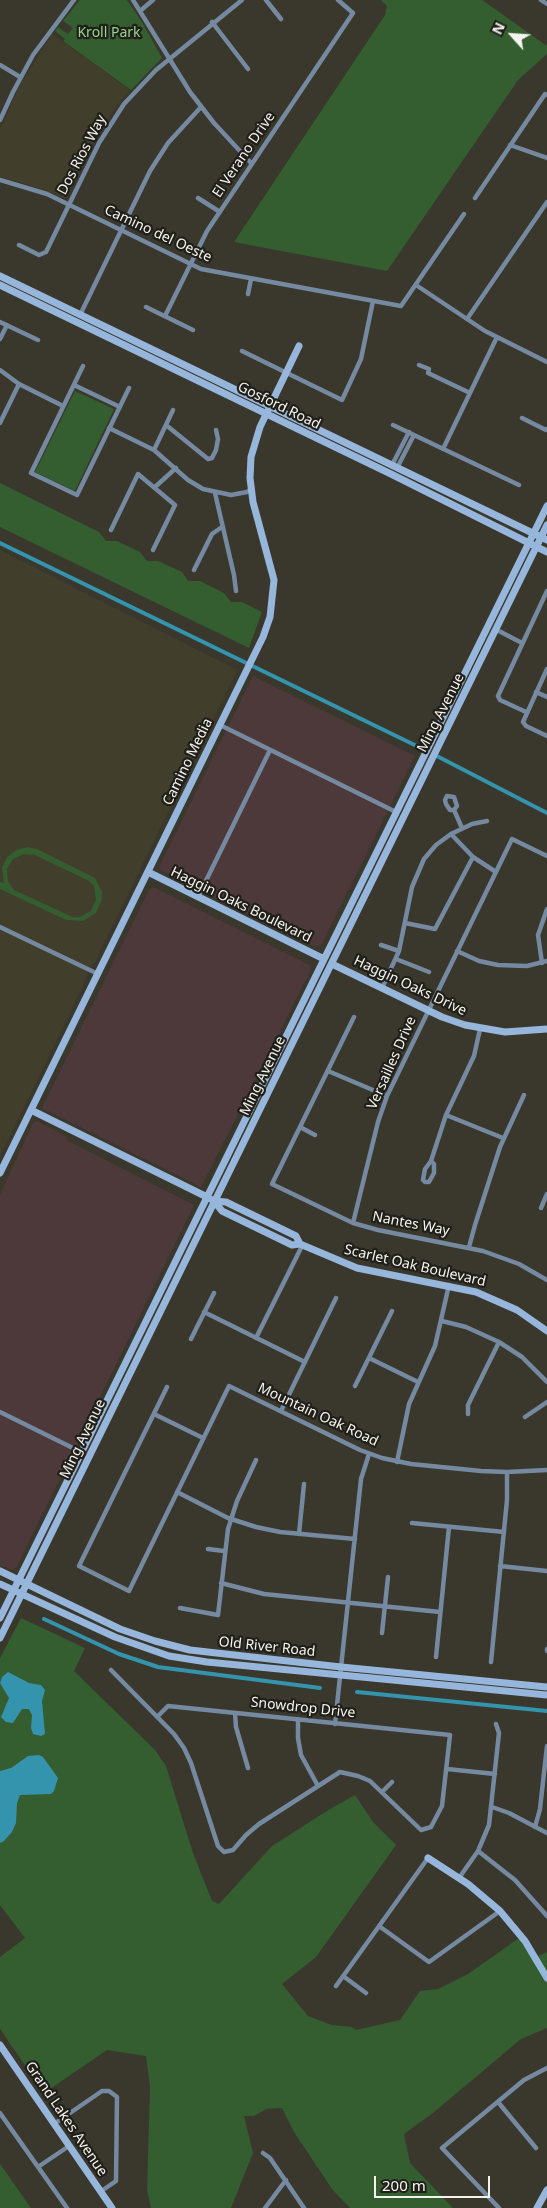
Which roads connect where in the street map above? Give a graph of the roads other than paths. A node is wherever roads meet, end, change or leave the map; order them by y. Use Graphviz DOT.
graph roads {
  1 [pos="74,0"];
  2 [pos="133,0"];
  3 [pos="153,0"];
  4 [pos="242,0"];
  5 [pos="266,0"];
  6 [pos="338,0"];
  7 [pos="541,0"];
  8 [pos="547,4"];
  9 [pos="140,11"];
  10 [pos="281,19"];
  11 [pos="212,22"];
  12 [pos="168,59"];
  13 [pos="0,65"];
  14 [pos="248,69"];
  15 [pos="20,77"];
  16 [pos="547,95"];
  17 [pos="202,107"];
  18 [pos="0,120"];
  19 [pos="510,145"];
  20 [pos="547,158"];
  21 [pos="252,164"];
  22 [pos="0,180"];
  23 [pos="198,198"];
  24 [pos="475,198"];
  25 [pos="547,202"];
  26 [pos="68,204"];
  27 [pos="220,212"];
  28 [pos="464,214"];
  29 [pos="121,230"];
  30 [pos="19,245"];
  31 [pos="190,264"];
  32 [pos="0,276"];
  33 [pos="251,278"];
  34 [pos="0,285"];
  35 [pos="416,285"];
  36 [pos="248,294"];
  37 [pos="373,301"];
  38 [pos="146,307"];
  39 [pos="80,315"];
  40 [pos="165,316"];
  41 [pos="467,319"];
  42 [pos="0,322"];
  43 [pos="7,325"];
  44 [pos="193,330"];
  45 [pos="497,337"];
  46 [pos="0,339"];
  47 [pos="38,340"];
  48 [pos="299,346"];
  49 [pos="242,351"];
  50 [pos="547,362"];
  51 [pos="419,365"];
  52 [pos="83,366"];
  53 [pos="0,370"];
  54 [pos="286,373"];
  55 [pos="19,384"];
  56 [pos="74,384"];
  57 [pos="129,388"];
  58 [pos="470,393"];
  59 [pos="63,406"];
  60 [pos="120,407"];
  61 [pos="0,408"];
  62 [pos="174,410"];
  63 [pos="267,410"];
  64 [pos="5,412"];
  65 [pos="522,418"];
  66 [pos="0,423"];
  67 [pos="166,425"];
  68 [pos="393,425"];
  69 [pos="109,428"];
  70 [pos="547,429"];
  71 [pos="216,430"];
  72 [pos="409,432"];
  73 [pos="414,435"];
  74 [pos="443,449"];
  75 [pos="154,450"];
  76 [pos="395,467"];
  77 [pos="176,468"];
  78 [pos="519,486"];
  79 [pos="155,487"];
  80 [pos="251,489"];
  81 [pos="215,493"];
  82 [pos="547,506"];
  83 [pos="547,525"];
  84 [pos="222,527"];
  85 [pos="111,530"];
  86 [pos="533,534"];
  87 [pos="544,539"];
  88 [pos="529,544"];
  89 [pos="536,547"];
  90 [pos="153,550"];
  91 [pos="547,552"];
  92 [pos="194,570"];
  93 [pos="236,591"];
  94 [pos="547,591"];
  95 [pos="497,630"];
  96 [pos="522,643"];
  97 [pos="547,669"];
  98 [pos="536,692"];
  99 [pos="547,697"];
  100 [pos="526,712"];
  101 [pos="220,725"];
  102 [pos="547,736"];
  103 [pos="270,750"];
  104 [pos="454,810"];
  105 [pos="396,812"];
  106 [pos="487,820"];
  107 [pos="462,828"];
  108 [pos="451,834"];
  109 [pos="389,847"];
  110 [pos="547,856"];
  111 [pos="473,857"];
  112 [pos="148,872"];
  113 [pos="496,872"];
  114 [pos="198,897"];
  115 [pos="547,909"];
  116 [pos="404,923"];
  117 [pos="0,927"];
  118 [pos="381,946"];
  119 [pos="399,951"];
  120 [pos="457,951"];
  121 [pos="324,959"];
  122 [pos="396,960"];
  123 [pos="544,962"];
  124 [pos="332,964"];
  125 [pos="429,972"];
  126 [pos="98,974"];
  127 [pos="382,988"];
  128 [pos="428,1010"];
  129 [pos="354,1017"];
  130 [pos="480,1029"];
  131 [pos="547,1029"];
  132 [pos="328,1071"];
  133 [pos="524,1095"];
  134 [pos="387,1096"];
  135 [pos="31,1110"];
  136 [pos="446,1115"];
  137 [pos="300,1127"];
  138 [pos="315,1134"];
  139 [pos="503,1138"];
  140 [pos="431,1161"];
  141 [pos="0,1173"];
  142 [pos="547,1194"];
  143 [pos="207,1197"];
  144 [pos="214,1201"];
  145 [pos="541,1208"];
  146 [pos="353,1223"];
  147 [pos="301,1245"];
  148 [pos="469,1247"];
  149 [pos="547,1280"];
  150 [pos="449,1285"];
  151 [pos="214,1293"];
  152 [pos="336,1298"];
  153 [pos="392,1311"];
  154 [pos="204,1312"];
  155 [pos="442,1321"];
  156 [pos="547,1331"];
  157 [pos="256,1338"];
  158 [pos="191,1339"];
  159 [pos="500,1342"];
  160 [pos="369,1358"];
  161 [pos="305,1362"];
  162 [pos="418,1382"];
  163 [pos="547,1382"];
  164 [pos="356,1386"];
  165 [pos="168,1387"];
  166 [pos="547,1402"];
  167 [pos="281,1411"];
  168 [pos="0,1412"];
  169 [pos="154,1414"];
  170 [pos="468,1414"];
  171 [pos="525,1417"];
  172 [pos="203,1438"];
  173 [pos="81,1452"];
  174 [pos="369,1454"];
  175 [pos="256,1460"];
  176 [pos="397,1462"];
  177 [pos="547,1470"];
  178 [pos="507,1472"];
  179 [pos="304,1484"];
  180 [pos="177,1492"];
  181 [pos="231,1519"];
  182 [pos="412,1523"];
  183 [pos="449,1527"];
  184 [pos="504,1532"];
  185 [pos="298,1534"];
  186 [pos="354,1539"];
  187 [pos="208,1549"];
  188 [pos="224,1551"];
  189 [pos="500,1566"];
  190 [pos="0,1571"];
  191 [pos="547,1571"];
  192 [pos="388,1577"];
  193 [pos="19,1580"];
  194 [pos="221,1583"];
  195 [pos="0,1584"];
  196 [pos="26,1584"];
  197 [pos="14,1590"];
  198 [pos="22,1594"];
  199 [pos="348,1603"];
  200 [pos="385,1606"];
  201 [pos="180,1608"];
  202 [pos="440,1612"];
  203 [pos="0,1618"];
  204 [pos="382,1633"];
  205 [pos="0,1638"];
  206 [pos="436,1657"];
  207 [pos="490,1662"];
  208 [pos="341,1667"];
  209 [pos="111,1670"];
  210 [pos="340,1676"];
  211 [pos="547,1687"];
  212 [pos="547,1695"];
  213 [pos="235,1713"];
  214 [pos="158,1717"];
  215 [pos="298,1719"];
  216 [pos="335,1724"];
  217 [pos="496,1724"];
  218 [pos="547,1746"];
  219 [pos="248,1768"];
  220 [pos="447,1769"];
  221 [pos="495,1774"];
  222 [pos="392,1782"];
  223 [pos="318,1786"];
  224 [pos="382,1792"];
  225 [pos="492,1808"];
  226 [pos="535,1827"];
  227 [pos="547,1833"];
  228 [pos="478,1851"];
  229 [pos="428,1858"];
  230 [pos="459,1878"];
  231 [pos="500,1912"];
  232 [pos="547,1916"];
  233 [pos="379,1926"];
  234 [pos="343,1976"];
  235 [pos="547,1978"];
  236 [pos="336,1986"];
  237 [pos="366,1993"];
  238 [pos="0,2044"];
  239 [pos="547,2068"];
  240 [pos="498,2102"];
  241 [pos="0,2113"];
  242 [pos="54,2124"];
  243 [pos="69,2146"];
  244 [pos="536,2148"];
  245 [pos="263,2153"];
  246 [pos="38,2167"];
  247 [pos="286,2180"];
  248 [pos="547,2190"];
  249 [pos="100,2192"];
  250 [pos="542,2205"];
  251 [pos="67,2208"];
  252 [pos="112,2208"];
  253 [pos="265,2208"];
  254 [pos="304,2208"];
  255 [pos="499,2208"];
  1 -- 15 [label="street"];
  2 -- 9 [label="street"];
  3 -- 9 [label="street"];
  4 -- 11 [label="street, Dos Rios Way"];
  5 -- 10 [label="street"];
  6 -- 21 [label="street, El Verano Drive"];
  7 -- 8 [label="street"];
  9 -- 12 [label="street"];
  11 -- 12 [label="street, Dos Rios Way"];
  11 -- 14 [label="street"];
  12 -- 17 [label="street"];
  12 -- 26 [label="street, Dos Rios Way"];
  13 -- 15 [label="street"];
  15 -- 18 [label="street"];
  16 -- 19 [label="street"];
  17 -- 21 [label="street"];
  17 -- 29 [label="street"];
  19 -- 20 [label="street"];
  19 -- 24 [label="street"];
  21 -- 27 [label="street, El Verano Drive"];
  22 -- 26 [label="street, Camino del Oeste"];
  23 -- 27 [label="street"];
  25 -- 41 [label="street"];
  26 -- 29 [label="street, Camino del Oeste"];
  26 -- 30 [label="street, Dos Rios Way"];
  27 -- 31 [label="street, El Verano Drive"];
  28 -- 35 [label="street"];
  29 -- 31 [label="street, Camino del Oeste"];
  29 -- 39 [label="street"];
  31 -- 33 [label="street, Camino del Oeste"];
  31 -- 40 [label="street, El Verano Drive"];
  32 -- 39 [label="main road, Gosford Road"];
  33 -- 36 [label="street"];
  33 -- 37 [label="street, Camino del Oeste"];
  34 -- 63 [label="main road, Gosford Road"];
  35 -- 37 [label="street, Camino del Oeste"];
  35 -- 41 [label="street"];
  37 -- 54 [label="street"];
  38 -- 40 [label="street"];
  39 -- 63 [label="main road, Gosford Road"];
  40 -- 44 [label="street"];
  41 -- 45 [label="street"];
  42 -- 43 [label="street"];
  43 -- 46 [label="street"];
  43 -- 47 [label="street"];
  45 -- 50 [label="street"];
  45 -- 58 [label="street"];
  48 -- 54 [label="main road, Camino Media"];
  49 -- 54 [label="street"];
  51 -- 58 [label="street"];
  52 -- 56 [label="street"];
  53 -- 55 [label="street"];
  54 -- 63 [label="main road, Camino Media"];
  55 -- 59 [label="street"];
  55 -- 64 [label="street"];
  56 -- 59 [label="street"];
  56 -- 60 [label="street"];
  57 -- 60 [label="street"];
  58 -- 74 [label="street"];
  59 -- 69 [label="street"];
  60 -- 69 [label="street"];
  61 -- 64 [label="street"];
  62 -- 67 [label="street"];
  63 -- 76 [label="main road, Gosford Road"];
  63 -- 80 [label="main road, Camino Media"];
  63 -- 88 [label="main road, Gosford Road"];
  64 -- 66 [label="street"];
  65 -- 70 [label="street"];
  67 -- 71 [label="street"];
  67 -- 75 [label="street"];
  68 -- 72 [label="street"];
  69 -- 75 [label="street"];
  72 -- 73 [label="street"];
  72 -- 76 [label="street"];
  73 -- 74 [label="street"];
  73 -- 76 [label="street"];
  74 -- 78 [label="street"];
  75 -- 77 [label="street"];
  76 -- 86 [label="main road, Gosford Road"];
  77 -- 79 [label="street"];
  77 -- 81 [label="street"];
  79 -- 85 [label="street"];
  79 -- 90 [label="street"];
  80 -- 81 [label="street"];
  80 -- 101 [label="main road, Camino Media"];
  81 -- 84 [label="street"];
  82 -- 86 [label="main road, Ming Avenue"];
  83 -- 87 [label="main road, Ming Avenue"];
  84 -- 92 [label="street"];
  84 -- 93 [label="street"];
  86 -- 87 [label="main road, Gosford Road"];
  86 -- 88 [label="main road, Ming Avenue"];
  87 -- 89 [label="main road, Ming Avenue"];
  88 -- 89 [label="main road, Gosford Road"];
  88 -- 105 [label="main road, Ming Avenue"];
  89 -- 91 [label="main road, Gosford Road"];
  89 -- 95 [label="main road, Ming Avenue"];
  94 -- 96 [label="street"];
  95 -- 96 [label="street"];
  95 -- 109 [label="main road, Ming Avenue"];
  96 -- 100 [label="street"];
  97 -- 98 [label="street"];
  98 -- 99 [label="street"];
  98 -- 100 [label="street"];
  100 -- 102 [label="street"];
  101 -- 103 [label="street"];
  101 -- 112 [label="main road, Camino Media"];
  103 -- 105 [label="street"];
  103 -- 114 [label="street"];
  104 -- 107 [label="street"];
  105 -- 109 [label="main road"];
  105 -- 121 [label="main road, Ming Avenue"];
  106 -- 107 [label="street"];
  107 -- 108 [label="street"];
  108 -- 111 [label="street"];
  108 -- 116 [label="street"];
  109 -- 124 [label="main road, Ming Avenue"];
  110 -- 113 [label="street, Versailles Drive"];
  111 -- 113 [label="street"];
  111 -- 116 [label="street"];
  112 -- 114 [label="main road, Haggin Oaks Boulevard"];
  112 -- 126 [label="main road, Camino Media"];
  113 -- 120 [label="street, Versailles Drive"];
  114 -- 121 [label="main road, Haggin Oaks Boulevard"];
  115 -- 123 [label="street"];
  116 -- 119 [label="street"];
  117 -- 126 [label="street"];
  118 -- 119 [label="street"];
  119 -- 122 [label="street"];
  120 -- 123 [label="street"];
  120 -- 128 [label="street, Versailles Drive"];
  121 -- 124 [label="street, Haggin Oaks Drive"];
  121 -- 143 [label="main road, Ming Avenue"];
  122 -- 125 [label="street"];
  122 -- 127 [label="street"];
  124 -- 127 [label="main road, Haggin Oaks Drive"];
  124 -- 144 [label="main road, Ming Avenue"];
  126 -- 135 [label="main road, Camino Media"];
  127 -- 128 [label="main road, Haggin Oaks Drive"];
  128 -- 130 [label="main road, Haggin Oaks Drive"];
  128 -- 134 [label="street, Versailles Drive"];
  129 -- 132 [label="street"];
  130 -- 131 [label="main road, Haggin Oaks Drive"];
  130 -- 136 [label="street"];
  132 -- 134 [label="street"];
  132 -- 137 [label="street"];
  133 -- 139 [label="street"];
  134 -- 146 [label="street, Versailles Drive"];
  135 -- 141 [label="main road, Camino Media"];
  135 -- 143 [label="main road, Scarlet Oak Boulevard"];
  136 -- 139 [label="street"];
  136 -- 140 [label="street"];
  137 -- 138 [label="street"];
  137 -- 146 [label="street, Nantes Way"];
  139 -- 148 [label="street"];
  142 -- 145 [label="street"];
  143 -- 144 [label="main road, Scarlet Oak Boulevard"];
  143 -- 173 [label="main road, Ming Avenue"];
  144 -- 147 [label="main road, Scarlet Oak Boulevard"];
  144 -- 196 [label="main road, Ming Avenue"];
  146 -- 148 [label="street, Nantes Way"];
  147 -- 150 [label="main road, Scarlet Oak Boulevard"];
  147 -- 157 [label="street"];
  148 -- 149 [label="street, Nantes Way"];
  150 -- 155 [label="street"];
  150 -- 156 [label="main road, Scarlet Oak Boulevard"];
  151 -- 154 [label="street"];
  152 -- 161 [label="street"];
  153 -- 160 [label="street"];
  154 -- 157 [label="street"];
  154 -- 158 [label="street"];
  155 -- 159 [label="street"];
  155 -- 162 [label="street"];
  157 -- 161 [label="street"];
  159 -- 163 [label="street"];
  159 -- 170 [label="street"];
  160 -- 162 [label="street"];
  160 -- 164 [label="street"];
  161 -- 167 [label="street"];
  162 -- 176 [label="street"];
  165 -- 169 [label="street"];
  166 -- 171 [label="street"];
  167 -- 172 [label="street, Mountain Oak Road"];
  167 -- 174 [label="street, Mountain Oak Road"];
  168 -- 173 [label="street"];
  169 -- 172 [label="street"];
  169 -- 180 [label="street"];
  172 -- 180 [label="street"];
  173 -- 193 [label="main road, Ming Avenue"];
  174 -- 176 [label="street, Mountain Oak Road"];
  174 -- 186 [label="street"];
  175 -- 181 [label="street"];
  176 -- 178 [label="street, Mountain Oak Road"];
  177 -- 178 [label="street, Mountain Oak Road"];
  178 -- 184 [label="street"];
  179 -- 185 [label="street"];
  180 -- 181 [label="street"];
  181 -- 185 [label="street"];
  181 -- 188 [label="street"];
  182 -- 183 [label="street"];
  183 -- 184 [label="street"];
  183 -- 202 [label="street"];
  184 -- 189 [label="street"];
  185 -- 186 [label="street"];
  186 -- 199 [label="street"];
  187 -- 188 [label="street"];
  188 -- 194 [label="street"];
  189 -- 191 [label="street"];
  189 -- 207 [label="street"];
  190 -- 193 [label="main road, Old River Road"];
  192 -- 200 [label="street"];
  193 -- 196 [label="main road, Old River Road"];
  193 -- 197 [label="main road, Ming Avenue"];
  194 -- 199 [label="street"];
  194 -- 201 [label="street"];
  195 -- 197 [label="main road, Old River Road"];
  196 -- 198 [label="main road, Ming Avenue"];
  196 -- 208 [label="main road, Old River Road"];
  197 -- 198 [label="main road, Old River Road"];
  197 -- 203 [label="main road, Ming Avenue"];
  198 -- 205 [label="main road, Ming Avenue"];
  198 -- 210 [label="main road, Old River Road"];
  199 -- 200 [label="street"];
  199 -- 208 [label="street"];
  200 -- 202 [label="street"];
  200 -- 204 [label="street"];
  202 -- 206 [label="street"];
  208 -- 210 [label="street"];
  208 -- 211 [label="main road, Old River Road"];
  209 -- 214 [label="street"];
  210 -- 212 [label="main road, Old River Road"];
  210 -- 216 [label="street"];
  213 -- 214 [label="street, Snowdrop Drive"];
  213 -- 215 [label="street, Snowdrop Drive"];
  213 -- 219 [label="street"];
  214 -- 223 [label="street"];
  215 -- 216 [label="street, Snowdrop Drive"];
  215 -- 223 [label="street"];
  216 -- 220 [label="street, Snowdrop Drive"];
  217 -- 221 [label="street"];
  218 -- 226 [label="street"];
  220 -- 221 [label="street"];
  220 -- 224 [label="street"];
  221 -- 225 [label="street"];
  222 -- 224 [label="street"];
  223 -- 224 [label="street"];
  225 -- 226 [label="street"];
  225 -- 228 [label="street"];
  226 -- 227 [label="street"];
  228 -- 230 [label="street"];
  228 -- 232 [label="street"];
  229 -- 230 [label="main road"];
  229 -- 233 [label="street"];
  230 -- 231 [label="main road"];
  231 -- 233 [label="street"];
  231 -- 235 [label="main road"];
  233 -- 234 [label="street"];
  234 -- 236 [label="street"];
  234 -- 237 [label="street"];
  238 -- 242 [label="main road, Grand Lakes Avenue"];
  239 -- 240 [label="street"];
  240 -- 244 [label="street"];
  240 -- 255 [label="street"];
  241 -- 246 [label="street"];
  242 -- 243 [label="main road, Grand Lakes Avenue"];
  242 -- 249 [label="street"];
  243 -- 246 [label="street"];
  243 -- 249 [label="main road, Grand Lakes Avenue"];
  245 -- 247 [label="street"];
  246 -- 251 [label="street"];
  247 -- 253 [label="street"];
  247 -- 254 [label="street"];
  248 -- 250 [label="main road"];
  249 -- 252 [label="main road, Grand Lakes Avenue"];
}
